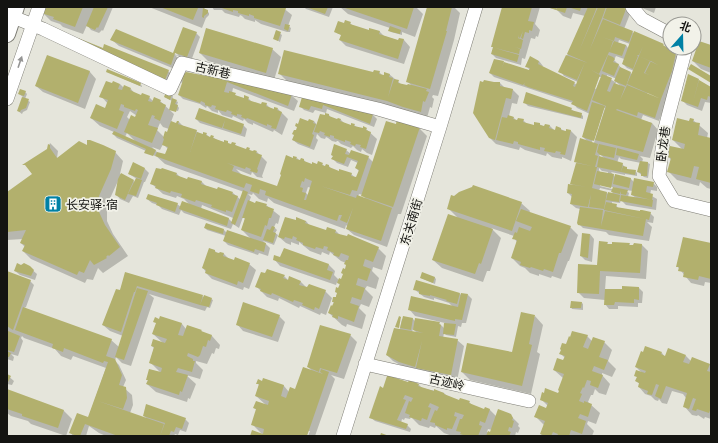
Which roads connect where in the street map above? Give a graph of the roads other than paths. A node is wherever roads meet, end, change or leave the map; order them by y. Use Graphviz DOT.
graph roads {
  1 [pos="39,7"];
  2 [pos="476,7"];
  3 [pos="632,7"];
  4 [pos="15,12"];
  5 [pos="33,25"];
  6 [pos="662,30"];
  7 [pos="7,34"];
  8 [pos="684,56"];
  9 [pos="7,99"];
  10 [pos="440,127"];
  11 [pos="711,210"];
  12 [pos="365,364"];
  13 [pos="529,401"];
  14 [pos="343,436"];
  1 -- 5 [label="street"];
  2 -- 10 [label="street, 东关南街"];
  3 -- 6 [label="street"];
  4 -- 5 [label="street, 古新巷"];
  4 -- 7 [label="main road"];
  9 -- 5 [label="street, one-way"];
  5 -- 10 [label="street, 古新巷"];
  8 -- 11 [label="street, 卧龙巷"];
  10 -- 12 [label="street, 东关南街"];
  12 -- 13 [label="street, 古迹岭"];
  12 -- 14 [label="street, 东关南街"];
}
